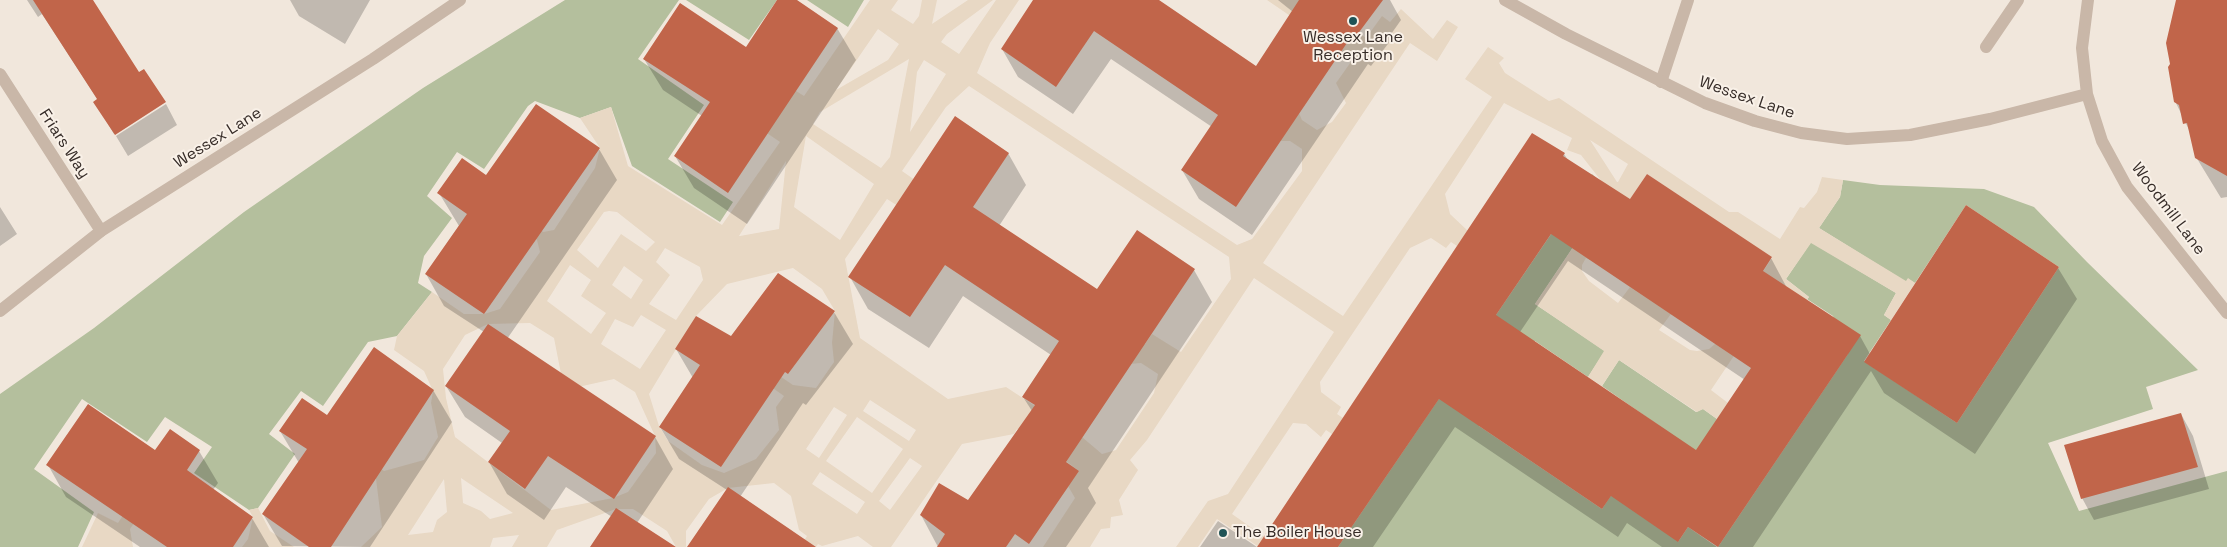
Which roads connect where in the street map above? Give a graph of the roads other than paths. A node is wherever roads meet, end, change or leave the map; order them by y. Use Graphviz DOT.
graph roads {
  1 [pos="460,0"];
  2 [pos="1505,0"];
  3 [pos="1688,0"];
  4 [pos="2018,0"];
  5 [pos="2088,0"];
  6 [pos="1986,47"];
  7 [pos="0,74"];
  8 [pos="1661,82"];
  9 [pos="2087,94"];
  10 [pos="101,231"];
  11 [pos="0,312"];
  12 [pos="2227,313"];
  1 -- 10 [label="street, Wessex Lane"];
  2 -- 8 [label="street, Wessex Lane"];
  3 -- 8 [label="street"];
  4 -- 6 [label="street"];
  5 -- 9 [label="street, Woodmill Lane"];
  7 -- 10 [label="street, Friars Way"];
  8 -- 9 [label="street, Wessex Lane"];
  9 -- 12 [label="street, Woodmill Lane"];
  10 -- 11 [label="street, Wessex Lane"];
}
